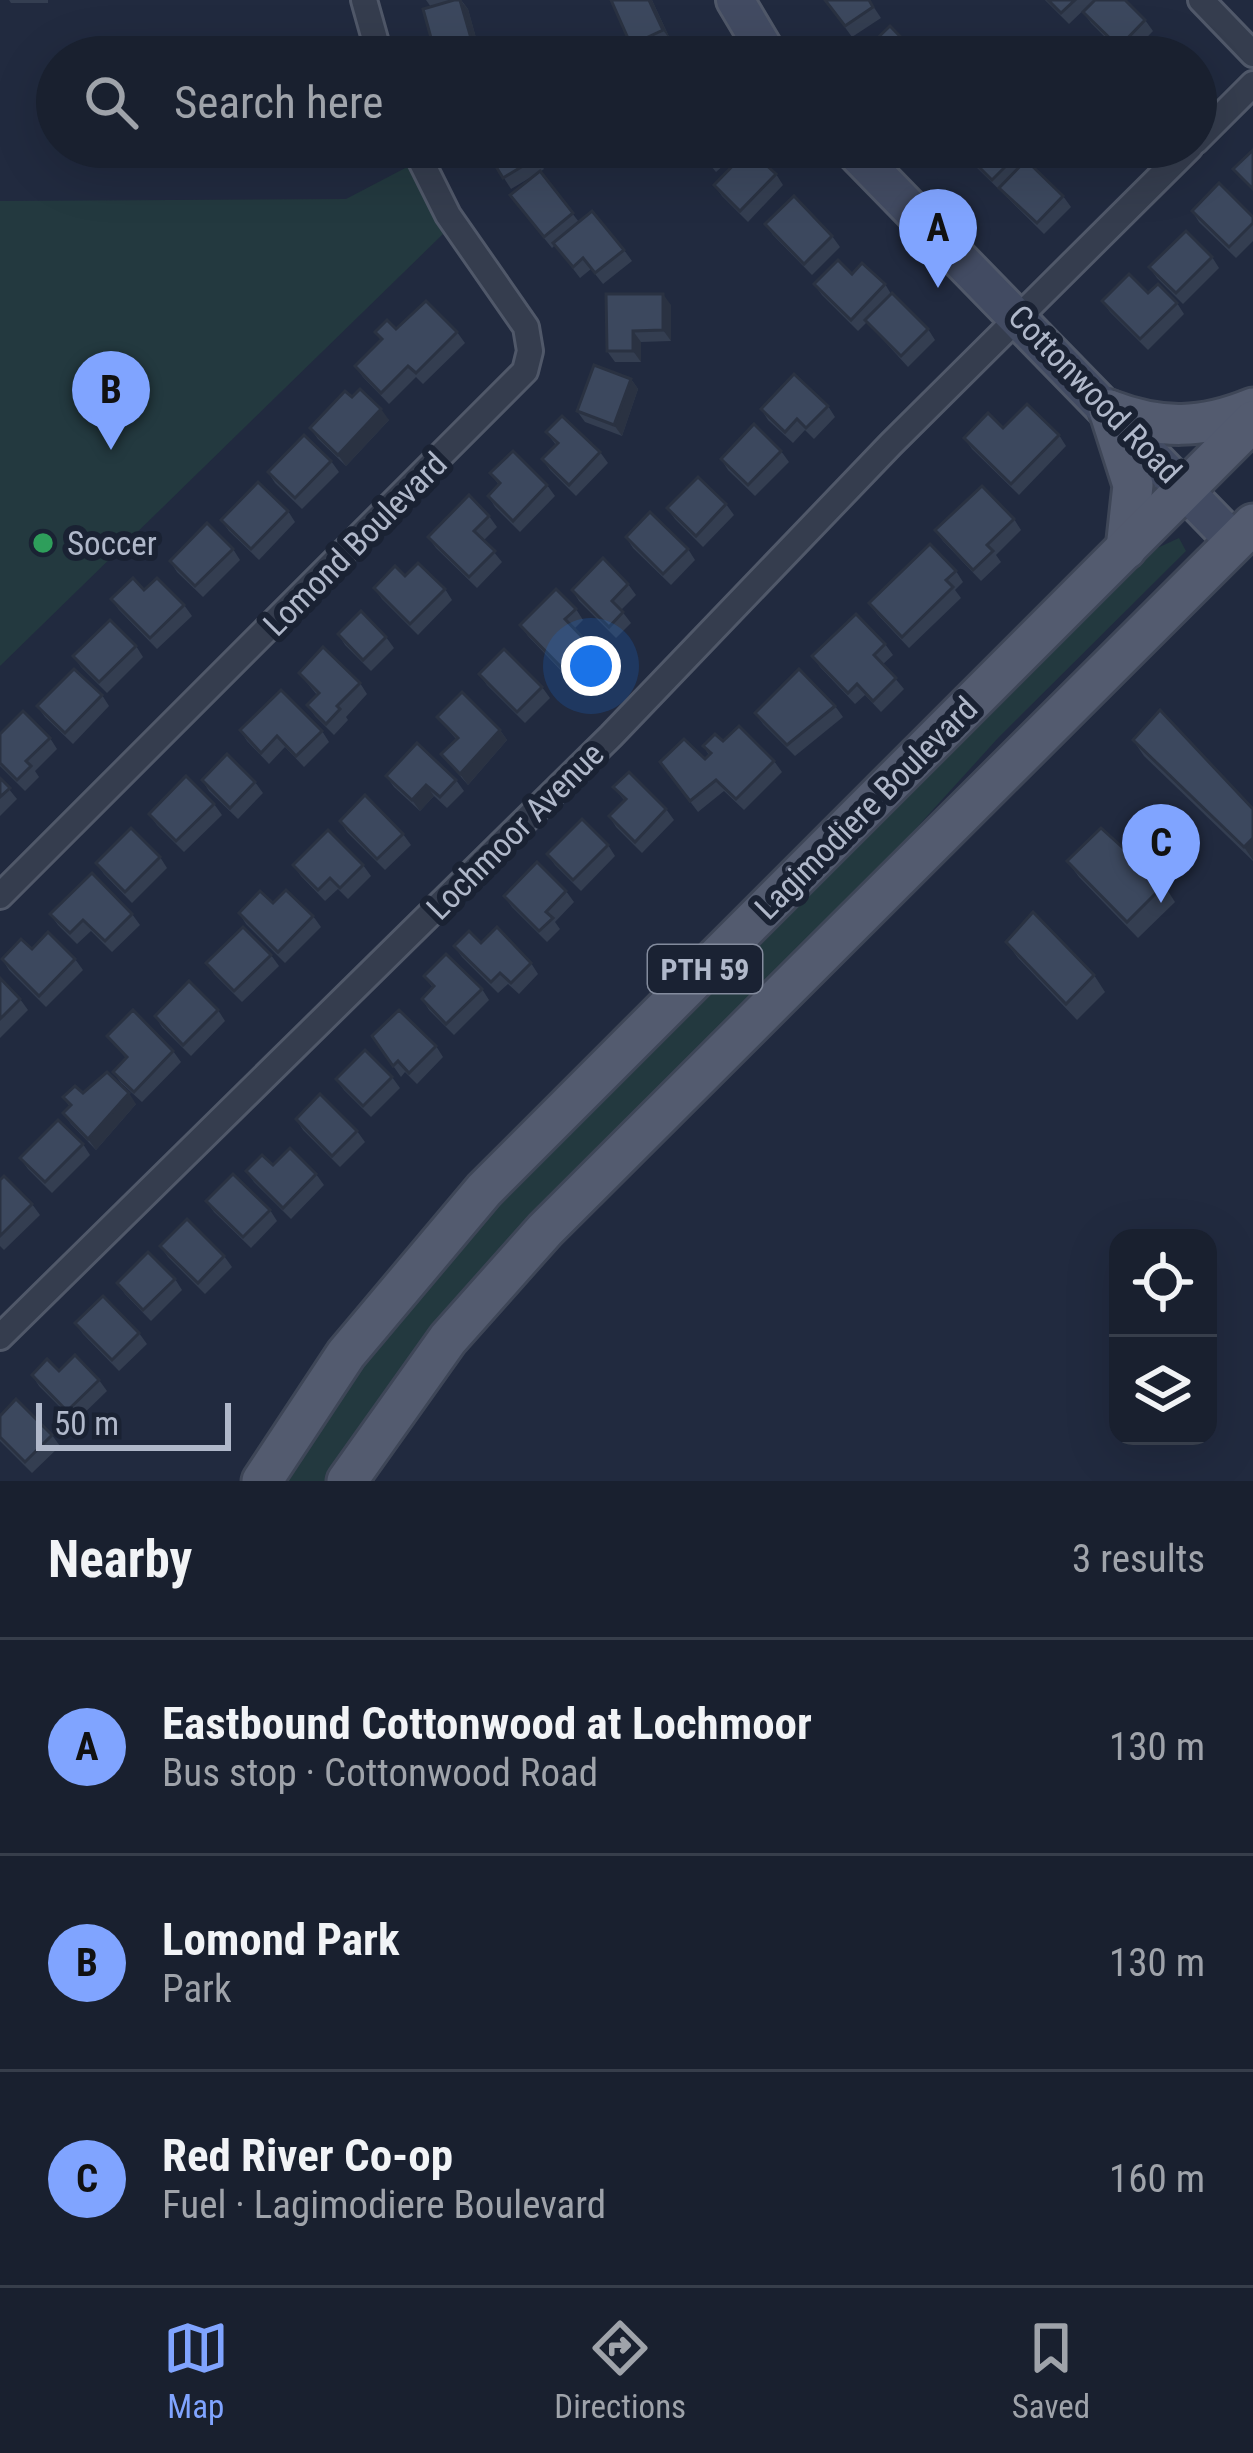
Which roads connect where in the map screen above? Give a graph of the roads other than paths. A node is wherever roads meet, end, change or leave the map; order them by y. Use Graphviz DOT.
graph roads {
  1 [pos="364,0"];
  2 [pos="735,0"];
  3 [pos="1201,0"];
  4 [pos="374,36"];
  5 [pos="756,36"];
  6 [pos="1253,54"];
  7 [pos="1253,84"];
  8 [pos="1217,120"];
  9 [pos="424,168"];
  10 [pos="871,168"];
  11 [pos="1169,168"];
  12 [pos="1021,316"];
  13 [pos="1253,408"];
  14 [pos="1109,410"];
  15 [pos="1253,421"];
  16 [pos="1186,489"];
  17 [pos="1244,533"];
  18 [pos="1126,549"];
  19 [pos="0,896"];
  20 [pos="0,1337"];
  21 [pos="262,1481"];
  22 [pos="346,1481"];
  1 -- 4 [label="street"];
  2 -- 5 [label="street"];
  3 -- 6 [label="street"];
  7 -- 8 [label="street"];
  9 -- 19 [label="street, Lomond Boulevard"];
  10 -- 12 [label="street, Cottonwood Road"];
  11 -- 12 [label="street, Lochmoor Avenue"];
  12 -- 14 [label="street, Cottonwood Road"];
  12 -- 20 [label="street, Lochmoor Avenue"];
  13 -- 14 [label="main road"];
  14 -- 16 [label="street, Cottonwood Road"];
  14 -- 18 [label="main road"];
  15 -- 16 [label="main road, Lagimodiere Boulevard / PTH 59"];
  16 -- 17 [label="street, Cottonwood Road"];
  16 -- 18 [label="main road, Lagimodiere Boulevard / PTH 59"];
  17 -- 22 [label="main road, PTH 59"];
  18 -- 21 [label="main road, Lagimodiere Boulevard / PTH 59"];
}
